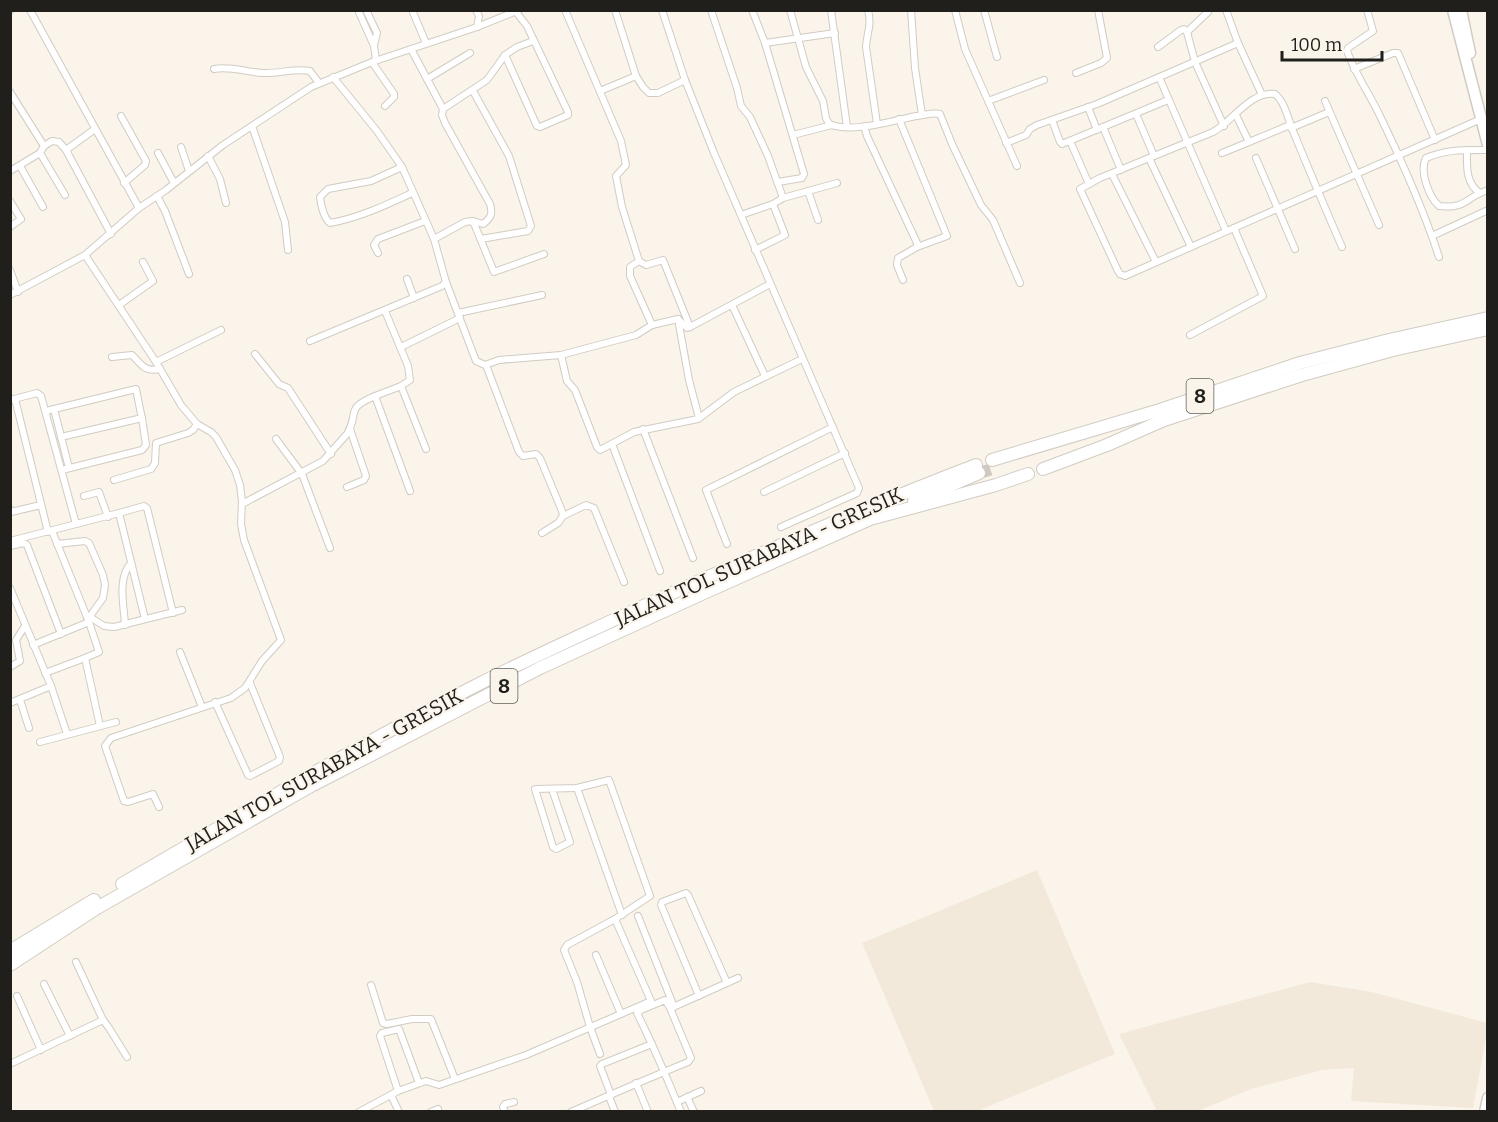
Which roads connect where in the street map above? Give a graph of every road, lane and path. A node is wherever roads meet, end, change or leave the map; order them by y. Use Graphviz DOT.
graph roads {
  1 [pos="30,10"];
  2 [pos="358,10"];
  3 [pos="366,10"];
  4 [pos="412,10"];
  5 [pos="476,10"];
  6 [pos="565,10"];
  7 [pos="615,10"];
  8 [pos="662,10"];
  9 [pos="711,10"];
  10 [pos="752,10"];
  11 [pos="790,10"];
  12 [pos="831,10"];
  13 [pos="868,10"];
  14 [pos="911,10"];
  15 [pos="955,10"];
  16 [pos="984,10"];
  17 [pos="1098,10"];
  18 [pos="1226,10"];
  19 [pos="1367,10"];
  20 [pos="1453,10"];
  21 [pos="1461,10"];
  22 [pos="517,11"];
  23 [pos="1208,12"];
  24 [pos="477,27"];
  25 [pos="1187,32"];
  26 [pos="836,33"];
  27 [pos="798,38"];
  28 [pos="375,40"];
  29 [pos="533,40"];
  30 [pos="426,43"];
  31 [pos="1238,43"];
  32 [pos="765,44"];
  33 [pos="1158,47"];
  34 [pos="411,49"];
  35 [pos="470,53"];
  36 [pos="505,56"];
  37 [pos="998,57"];
  38 [pos="374,61"];
  39 [pos="1195,62"];
  40 [pos="214,69"];
  41 [pos="1354,69"];
  42 [pos="1076,73"];
  43 [pos="636,76"];
  44 [pos="333,77"];
  45 [pos="1159,77"];
  46 [pos="427,79"];
  47 [pos="685,80"];
  48 [pos="1044,80"];
  49 [pos="319,83"];
  50 [pos="473,91"];
  51 [pos="600,91"];
  52 [pos="10,92"];
  53 [pos="1262,95"];
  54 [pos="1168,100"];
  55 [pos="988,101"];
  56 [pos="1325,101"];
  57 [pos="385,106"];
  58 [pos="1088,107"];
  59 [pos="443,109"];
  60 [pos="1329,112"];
  61 [pos="1136,114"];
  62 [pos="1236,115"];
  63 [pos="121,116"];
  64 [pos="922,116"];
  65 [pos="899,119"];
  66 [pos="1480,119"];
  67 [pos="1052,120"];
  68 [pos="877,124"];
  69 [pos="832,125"];
  70 [pos="252,126"];
  71 [pos="864,126"];
  72 [pos="1224,126"];
  73 [pos="1291,127"];
  74 [pos="847,128"];
  75 [pos="1100,128"];
  76 [pos="95,129"];
  77 [pos="1488,129"];
  78 [pos="793,135"];
  79 [pos="1435,140"];
  80 [pos="1070,141"];
  81 [pos="1249,142"];
  82 [pos="1006,143"];
  83 [pos="1186,143"];
  84 [pos="1488,145"];
  85 [pos="44,146"];
  86 [pos="181,147"];
  87 [pos="66,150"];
  88 [pos="1467,150"];
  89 [pos="1488,150"];
  90 [pos="40,153"];
  91 [pos="158,153"];
  92 [pos="1222,153"];
  93 [pos="1398,155"];
  94 [pos="208,156"];
  95 [pos="1151,157"];
  96 [pos="1256,158"];
  97 [pos="21,166"];
  98 [pos="1017,166"];
  99 [pos="402,167"];
  100 [pos="11,170"];
  101 [pos="1121,170"];
  102 [pos="189,171"];
  103 [pos="1357,173"];
  104 [pos="1112,174"];
  105 [pos="778,182"];
  106 [pos="124,183"];
  107 [pos="174,183"];
  108 [pos="837,183"];
  109 [pos="1089,184"];
  110 [pos="1488,190"];
  111 [pos="808,191"];
  112 [pos="1318,191"];
  113 [pos="412,193"];
  114 [pos="1479,193"];
  115 [pos="65,195"];
  116 [pos="157,196"];
  117 [pos="783,198"];
  118 [pos="10,201"];
  119 [pos="226,203"];
  120 [pos="773,204"];
  121 [pos="43,207"];
  122 [pos="139,208"];
  123 [pos="1277,208"];
  124 [pos="1488,210"];
  125 [pos="741,215"];
  126 [pos="818,220"];
  127 [pos="425,221"];
  128 [pos="473,221"];
  129 [pos="1379,225"];
  130 [pos="10,227"];
  131 [pos="1234,228"];
  132 [pos="1226,231"];
  133 [pos="111,234"];
  134 [pos="1432,236"];
  135 [pos="434,239"];
  136 [pos="481,239"];
  137 [pos="917,247"];
  138 [pos="1191,247"];
  139 [pos="1342,247"];
  140 [pos="1295,249"];
  141 [pos="288,250"];
  142 [pos="755,250"];
  143 [pos="378,253"];
  144 [pos="85,255"];
  145 [pos="544,255"];
  146 [pos="1439,257"];
  147 [pos="639,261"];
  148 [pos="143,262"];
  149 [pos="1156,262"];
  150 [pos="10,270"];
  151 [pos="189,274"];
  152 [pos="407,279"];
  153 [pos="903,280"];
  154 [pos="446,282"];
  155 [pos="1020,283"];
  156 [pos="770,284"];
  157 [pos="18,292"];
  158 [pos="10,295"];
  159 [pos="542,295"];
  160 [pos="414,298"];
  161 [pos="119,305"];
  162 [pos="732,305"];
  163 [pos="385,311"];
  164 [pos="459,316"];
  165 [pos="678,319"];
  166 [pos="1485,324"];
  167 [pos="652,326"];
  168 [pos="690,327"];
  169 [pos="221,330"];
  170 [pos="1190,335"];
  171 [pos="310,341"];
  172 [pos="400,347"];
  173 [pos="255,354"];
  174 [pos="561,355"];
  175 [pos="112,357"];
  176 [pos="802,359"];
  177 [pos="156,362"];
  178 [pos="486,365"];
  179 [pos="160,369"];
  180 [pos="765,376"];
  181 [pos="401,386"];
  182 [pos="375,396"];
  183 [pos="13,400"];
  184 [pos="54,410"];
  185 [pos="46,411"];
  186 [pos="142,418"];
  187 [pos="699,418"];
  188 [pos="1164,420"];
  189 [pos="197,424"];
  190 [pos="833,427"];
  191 [pos="350,429"];
  192 [pos="643,429"];
  193 [pos="61,437"];
  194 [pos="276,439"];
  195 [pos="612,444"];
  196 [pos="426,448"];
  197 [pos="845,453"];
  198 [pos="331,454"];
  199 [pos="65,469"];
  200 [pos="1043,469"];
  201 [pos="302,474"];
  202 [pos="1028,474"];
  203 [pos="114,480"];
  204 [pos="346,487"];
  205 [pos="410,491"];
  206 [pos="764,492"];
  207 [pos="84,496"];
  208 [pos="242,504"];
  209 [pos="41,505"];
  210 [pos="11,511"];
  211 [pos="119,513"];
  212 [pos="563,516"];
  213 [pos="108,517"];
  214 [pos="870,519"];
  215 [pos="76,524"];
  216 [pos="781,528"];
  217 [pos="50,531"];
  218 [pos="542,533"];
  219 [pos="10,541"];
  220 [pos="57,544"];
  221 [pos="727,544"];
  222 [pos="10,546"];
  223 [pos="330,548"];
  224 [pos="693,558"];
  225 [pos="131,563"];
  226 [pos="660,571"];
  227 [pos="624,582"];
  228 [pos="10,588"];
  229 [pos="13,604"];
  230 [pos="182,610"];
  231 [pos="173,613"];
  232 [pos="89,619"];
  233 [pos="145,620"];
  234 [pos="125,625"];
  235 [pos="25,626"];
  236 [pos="61,634"];
  237 [pos="33,645"];
  238 [pos="180,652"];
  239 [pos="85,658"];
  240 [pos="10,667"];
  241 [pos="45,674"];
  242 [pos="250,683"];
  243 [pos="51,686"];
  244 [pos="20,700"];
  245 [pos="215,702"];
  246 [pos="10,703"];
  247 [pos="202,707"];
  248 [pos="116,722"];
  249 [pos="100,726"];
  250 [pos="29,728"];
  251 [pos="67,734"];
  252 [pos="40,742"];
  253 [pos="577,788"];
  254 [pos="552,789"];
  255 [pos="159,807"];
  256 [pos="622,915"];
  257 [pos="638,916"];
  258 [pos="615,919"];
  259 [pos="10,951"];
  260 [pos="596,955"];
  261 [pos="76,962"];
  262 [pos="10,965"];
  263 [pos="738,978"];
  264 [pos="727,983"];
  265 [pos="44,984"];
  266 [pos="371,985"];
  267 [pos="17,996"];
  268 [pos="699,996"];
  269 [pos="672,1008"];
  270 [pos="621,1014"];
  271 [pos="103,1020"];
  272 [pos="590,1027"];
  273 [pos="70,1036"];
  274 [pos="652,1044"];
  275 [pos="41,1050"];
  276 [pos="600,1054"];
  277 [pos="127,1057"];
  278 [pos="10,1064"];
  279 [pos="664,1072"];
  280 [pos="455,1079"];
  281 [pos="419,1083"];
  282 [pos="636,1083"];
  283 [pos="398,1091"];
  284 [pos="701,1091"];
  285 [pos="391,1095"];
  286 [pos="610,1095"];
  287 [pos="687,1097"];
  288 [pos="1488,1098"];
  289 [pos="514,1102"];
  290 [pos="677,1102"];
  291 [pos="438,1108"];
  292 [pos="582,1109"];
  293 [pos="359,1112"];
  294 [pos="399,1112"];
  295 [pos="431,1112"];
  296 [pos="505,1112"];
  297 [pos="571,1112"];
  298 [pos="615,1112"];
  299 [pos="648,1112"];
  300 [pos="681,1112"];
  301 [pos="694,1112"];
  302 [pos="1485,1112"];
  1 -- 76 [label="street"];
  2 -- 28 [label="street"];
  3 -- 28 [label="street"];
  4 -- 30 [label="street"];
  5 -- 24 [label="street"];
  6 -- 51 [label="street"];
  7 -- 43 [label="street"];
  8 -- 47 [label="street"];
  9 -- 105 [label="street"];
  10 -- 32 [label="street"];
  11 -- 27 [label="street"];
  12 -- 26 [label="street"];
  13 -- 68 [label="street"];
  14 -- 64 [label="street"];
  15 -- 55 [label="street"];
  16 -- 37 [label="street"];
  17 -- 42 [label="street"];
  18 -- 31 [label="street"];
  19 -- 41 [label="street"];
  20 -- 66 [label="highway"];
  21 -- 77 [label="highway"];
  22 -- 24 [label="street"];
  22 -- 29 [label="street"];
  23 -- 25 [label="street"];
  24 -- 30 [label="street"];
  25 -- 33 [label="street"];
  25 -- 39 [label="street"];
  26 -- 27 [label="street"];
  26 -- 74 [label="street"];
  27 -- 32 [label="street"];
  27 -- 69 [label="street"];
  28 -- 38 [label="street"];
  29 -- 36 [label="street"];
  29 -- 36 [label="street"];
  30 -- 34 [label="street"];
  31 -- 39 [label="street"];
  31 -- 53 [label="street"];
  32 -- 78 [label="street"];
  34 -- 38 [label="street"];
  34 -- 46 [label="street"];
  35 -- 46 [label="street"];
  36 -- 50 [label="street"];
  38 -- 44 [label="street"];
  38 -- 57 [label="street"];
  39 -- 45 [label="street"];
  39 -- 72 [label="street"];
  40 -- 49 [label="street"];
  41 -- 79 [label="street"];
  41 -- 93 [label="street"];
  43 -- 47 [label="street"];
  43 -- 51 [label="street"];
  44 -- 49 [label="street"];
  44 -- 99 [label="street"];
  45 -- 54 [label="street"];
  45 -- 58 [label="street"];
  46 -- 59 [label="street"];
  47 -- 125 [label="street"];
  48 -- 55 [label="street"];
  49 -- 70 [label="street"];
  50 -- 59 [label="street"];
  50 -- 136 [label="street"];
  51 -- 147 [label="street"];
  52 -- 85 [label="street"];
  53 -- 62 [label="street"];
  53 -- 73 [label="street"];
  54 -- 61 [label="street"];
  54 -- 83 [label="street"];
  55 -- 82 [label="street"];
  56 -- 60 [label="street"];
  58 -- 67 [label="street"];
  58 -- 75 [label="street"];
  59 -- 128 [label="street"];
  60 -- 73 [label="street"];
  60 -- 103 [label="street"];
  61 -- 75 [label="street"];
  61 -- 95 [label="street"];
  62 -- 72 [label="street"];
  62 -- 81 [label="street"];
  63 -- 106 [label="street"];
  64 -- 65 [label="street"];
  64 -- 155 [label="street"];
  65 -- 68 [label="street"];
  65 -- 137 [label="street"];
  66 -- 79 [label="street"];
  66 -- 84 [label="highway"];
  67 -- 80 [label="street"];
  67 -- 82 [label="street"];
  68 -- 71 [label="street"];
  69 -- 74 [label="street"];
  69 -- 78 [label="street"];
  70 -- 94 [label="street"];
  70 -- 141 [label="street"];
  71 -- 74 [label="street"];
  71 -- 137 [label="street"];
  72 -- 83 [label="street"];
  73 -- 81 [label="street"];
  73 -- 112 [label="street"];
  75 -- 80 [label="street"];
  75 -- 101 [label="street"];
  76 -- 87 [label="street"];
  76 -- 106 [label="street"];
  78 -- 105 [label="street"];
  79 -- 93 [label="street"];
  80 -- 109 [label="street"];
  81 -- 92 [label="street"];
  82 -- 98 [label="street"];
  83 -- 95 [label="street"];
  83 -- 132 [label="street"];
  85 -- 87 [label="street"];
  85 -- 90 [label="street"];
  86 -- 102 [label="street"];
  87 -- 133 [label="street"];
  88 -- 89 [label="street"];
  88 -- 114 [label="street"];
  88 -- 114 [label="street"];
  90 -- 97 [label="street"];
  90 -- 115 [label="street"];
  91 -- 107 [label="street"];
  93 -- 103 [label="street"];
  93 -- 134 [label="street"];
  94 -- 102 [label="street"];
  94 -- 119 [label="street"];
  95 -- 101 [label="street"];
  95 -- 138 [label="street"];
  96 -- 123 [label="street"];
  97 -- 100 [label="street"];
  97 -- 121 [label="street"];
  99 -- 113 [label="street"];
  99 -- 113 [label="street"];
  101 -- 104 [label="street"];
  102 -- 107 [label="street"];
  103 -- 112 [label="street"];
  103 -- 129 [label="street"];
  104 -- 109 [label="street"];
  104 -- 149 [label="street"];
  105 -- 117 [label="street"];
  106 -- 122 [label="street"];
  107 -- 116 [label="street"];
  108 -- 111 [label="street"];
  109 -- 149 [label="street"];
  110 -- 114 [label="street"];
  111 -- 117 [label="street"];
  111 -- 126 [label="street"];
  112 -- 123 [label="street"];
  112 -- 139 [label="street"];
  113 -- 127 [label="street"];
  116 -- 122 [label="street"];
  116 -- 151 [label="street"];
  117 -- 120 [label="street"];
  118 -- 130 [label="street"];
  120 -- 125 [label="street"];
  120 -- 142 [label="street"];
  122 -- 133 [label="street"];
  123 -- 131 [label="street"];
  123 -- 140 [label="street"];
  124 -- 134 [label="street"];
  125 -- 142 [label="street"];
  127 -- 135 [label="street"];
  127 -- 143 [label="street"];
  128 -- 135 [label="street"];
  128 -- 136 [label="street"];
  131 -- 132 [label="street"];
  131 -- 170 [label="street"];
  132 -- 138 [label="street"];
  133 -- 144 [label="street"];
  134 -- 146 [label="street"];
  135 -- 154 [label="street"];
  136 -- 145 [label="street"];
  137 -- 153 [label="street"];
  138 -- 149 [label="street"];
  142 -- 156 [label="street"];
  144 -- 157 [label="street"];
  144 -- 161 [label="street"];
  147 -- 167 [label="street"];
  147 -- 168 [label="street"];
  148 -- 161 [label="street"];
  150 -- 157 [label="street"];
  152 -- 160 [label="street"];
  154 -- 160 [label="street"];
  154 -- 164 [label="street"];
  156 -- 162 [label="street"];
  156 -- 176 [label="street"];
  157 -- 158 [label="street"];
  159 -- 164 [label="street"];
  160 -- 163 [label="street"];
  161 -- 177 [label="street"];
  162 -- 168 [label="street"];
  162 -- 180 [label="street"];
  163 -- 171 [label="street"];
  163 -- 172 [label="street"];
  164 -- 172 [label="street"];
  164 -- 178 [label="street"];
  165 -- 167 [label="street"];
  165 -- 168 [label="street"];
  165 -- 187 [label="street"];
  166 -- 188 [label="highway, 8"];
  166 -- 188 [label="highway, 8"];
  167 -- 174 [label="street"];
  169 -- 177 [label="street"];
  172 -- 181 [label="street"];
  173 -- 198 [label="street"];
  174 -- 178 [label="street"];
  174 -- 195 [label="street"];
  175 -- 179 [label="street"];
  176 -- 180 [label="street"];
  176 -- 190 [label="street"];
  177 -- 179 [label="street"];
  178 -- 212 [label="street"];
  179 -- 189 [label="street"];
  180 -- 187 [label="street"];
  181 -- 182 [label="street"];
  181 -- 196 [label="street"];
  182 -- 191 [label="street"];
  182 -- 205 [label="street"];
  183 -- 185 [label="street"];
  183 -- 209 [label="street"];
  184 -- 185 [label="street"];
  184 -- 186 [label="street"];
  184 -- 193 [label="street"];
  185 -- 199 [label="street"];
  186 -- 193 [label="street"];
  186 -- 199 [label="street"];
  187 -- 192 [label="street"];
  188 -- 200 [label="highway, 8"];
  189 -- 203 [label="street"];
  189 -- 208 [label="street"];
  190 -- 197 [label="street"];
  190 -- 221 [label="street"];
  191 -- 198 [label="street"];
  191 -- 204 [label="street"];
  192 -- 195 [label="street"];
  192 -- 224 [label="street"];
  193 -- 199 [label="street"];
  194 -- 201 [label="street"];
  195 -- 226 [label="street"];
  197 -- 206 [label="street"];
  197 -- 216 [label="street"];
  198 -- 201 [label="street"];
  199 -- 215 [label="street"];
  201 -- 208 [label="street"];
  201 -- 223 [label="street"];
  202 -- 214 [label="highway, JALAN TOL SURABAYA - GRESIK / 8"];
  207 -- 213 [label="street"];
  208 -- 242 [label="street"];
  209 -- 210 [label="street"];
  209 -- 217 [label="street"];
  211 -- 213 [label="street"];
  211 -- 225 [label="street"];
  211 -- 231 [label="street"];
  212 -- 218 [label="street"];
  212 -- 227 [label="street"];
  213 -- 215 [label="street"];
  214 -- 259 [label="highway, JALAN TOL SURABAYA - GRESIK / 8"];
  214 -- 262 [label="highway, JALAN TOL SURABAYA - GRESIK / 8"];
  215 -- 217 [label="street"];
  217 -- 219 [label="street"];
  217 -- 220 [label="street"];
  220 -- 232 [label="street"];
  220 -- 232 [label="street"];
  222 -- 236 [label="street"];
  225 -- 233 [label="street"];
  225 -- 234 [label="street"];
  228 -- 229 [label="street"];
  229 -- 235 [label="street"];
  230 -- 231 [label="street"];
  231 -- 233 [label="street"];
  232 -- 234 [label="street"];
  232 -- 236 [label="street"];
  232 -- 239 [label="street"];
  233 -- 234 [label="street"];
  235 -- 237 [label="street"];
  235 -- 240 [label="street"];
  236 -- 237 [label="street"];
  237 -- 241 [label="street"];
  238 -- 247 [label="street"];
  239 -- 241 [label="street"];
  239 -- 249 [label="street"];
  241 -- 243 [label="street"];
  242 -- 245 [label="street"];
  242 -- 245 [label="street"];
  243 -- 244 [label="street"];
  243 -- 251 [label="street"];
  244 -- 246 [label="street"];
  244 -- 250 [label="street"];
  245 -- 247 [label="street"];
  247 -- 255 [label="street"];
  248 -- 249 [label="street"];
  249 -- 251 [label="street"];
  251 -- 252 [label="street"];
  253 -- 254 [label="street"];
  253 -- 256 [label="street"];
  253 -- 256 [label="street"];
  254 -- 254 [label="street"];
  256 -- 258 [label="street"];
  257 -- 269 [label="street"];
  258 -- 270 [label="street"];
  258 -- 272 [label="street"];
  260 -- 270 [label="street"];
  261 -- 271 [label="street"];
  263 -- 264 [label="street"];
  264 -- 268 [label="street"];
  264 -- 268 [label="street"];
  265 -- 273 [label="street"];
  266 -- 280 [label="street"];
  267 -- 275 [label="street"];
  268 -- 269 [label="street"];
  269 -- 274 [label="street"];
  269 -- 279 [label="street"];
  270 -- 272 [label="street"];
  271 -- 273 [label="street"];
  271 -- 277 [label="street"];
  272 -- 276 [label="street"];
  272 -- 280 [label="street"];
  273 -- 275 [label="street"];
  274 -- 279 [label="street"];
  274 -- 286 [label="street"];
  275 -- 278 [label="street"];
  279 -- 282 [label="street"];
  279 -- 290 [label="street"];
  280 -- 281 [label="street"];
  281 -- 283 [label="street"];
  281 -- 283 [label="street"];
  282 -- 286 [label="street"];
  282 -- 299 [label="street"];
  283 -- 285 [label="street"];
  284 -- 287 [label="street"];
  285 -- 293 [label="street"];
  285 -- 294 [label="street"];
  286 -- 292 [label="street"];
  286 -- 298 [label="street"];
  287 -- 290 [label="street"];
  287 -- 301 [label="street"];
  288 -- 302 [label="highway"];
  289 -- 296 [label="street"];
  290 -- 300 [label="street"];
  291 -- 295 [label="street"];
  292 -- 297 [label="street"];
}
